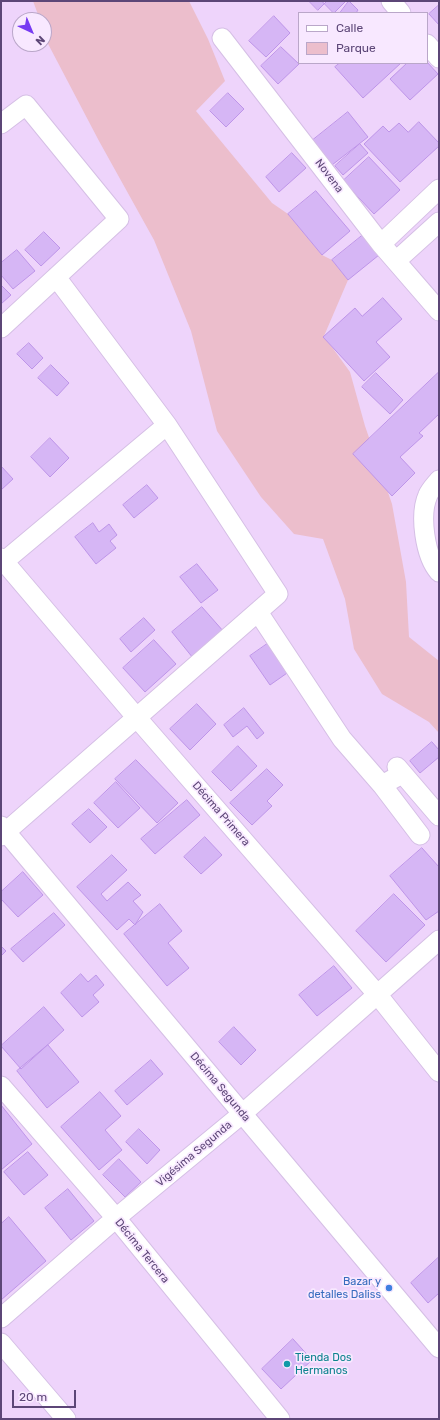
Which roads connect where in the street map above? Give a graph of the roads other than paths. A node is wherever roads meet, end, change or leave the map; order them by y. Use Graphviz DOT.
graph roads {
  1 [pos="390,1"];
  2 [pos="400,12"];
  3 [pos="222,38"];
  4 [pos="428,45"];
  5 [pos="439,58"];
  6 [pos="1,124"];
  7 [pos="439,189"];
  8 [pos="439,222"];
  9 [pos="381,244"];
  10 [pos="396,261"];
  11 [pos="56,277"];
  12 [pos="439,311"];
  13 [pos="1,328"];
  14 [pos="167,425"];
  15 [pos="439,480"];
  16 [pos="2,561"];
  17 [pos="439,572"];
  18 [pos="258,612"];
  19 [pos="137,718"];
  20 [pos="382,785"];
  21 [pos="439,816"];
  22 [pos="3,831"];
  23 [pos="420,835"];
  24 [pos="439,940"];
  25 [pos="377,994"];
  26 [pos="439,1072"];
  27 [pos="1,1086"];
  28 [pos="242,1114"];
  29 [pos="116,1218"];
  30 [pos="1,1318"];
  31 [pos="1,1343"];
  32 [pos="439,1348"];
  33 [pos="66,1419"];
  34 [pos="280,1419"];
  1 -- 2 [label="street"];
  3 -- 9 [label="street, Novena"];
  4 -- 5 [label="street"];
  6 -- 11 [label="street"];
  7 -- 9 [label="street"];
  8 -- 10 [label="street"];
  9 -- 10 [label="street, Novena"];
  10 -- 12 [label="street, Novena"];
  11 -- 13 [label="street"];
  11 -- 14 [label="street"];
  14 -- 16 [label="street"];
  14 -- 18 [label="street"];
  15 -- 17 [label="street"];
  16 -- 19 [label="street, Décima Primera"];
  18 -- 19 [label="street"];
  18 -- 20 [label="street"];
  19 -- 22 [label="street"];
  19 -- 25 [label="street, Décima Primera"];
  20 -- 21 [label="street"];
  20 -- 23 [label="street"];
  22 -- 28 [label="street, Décima Segunda"];
  24 -- 25 [label="street, Vigésima Segunda"];
  25 -- 26 [label="street, Décima Primera"];
  25 -- 28 [label="street, Vigésima Segunda"];
  27 -- 29 [label="street, Décima Tercera"];
  28 -- 29 [label="street, Vigésima Segunda"];
  28 -- 32 [label="street, Décima Segunda"];
  29 -- 30 [label="street, Vigésima Segunda"];
  29 -- 34 [label="street, Décima Tercera"];
  31 -- 33 [label="street"];
}
